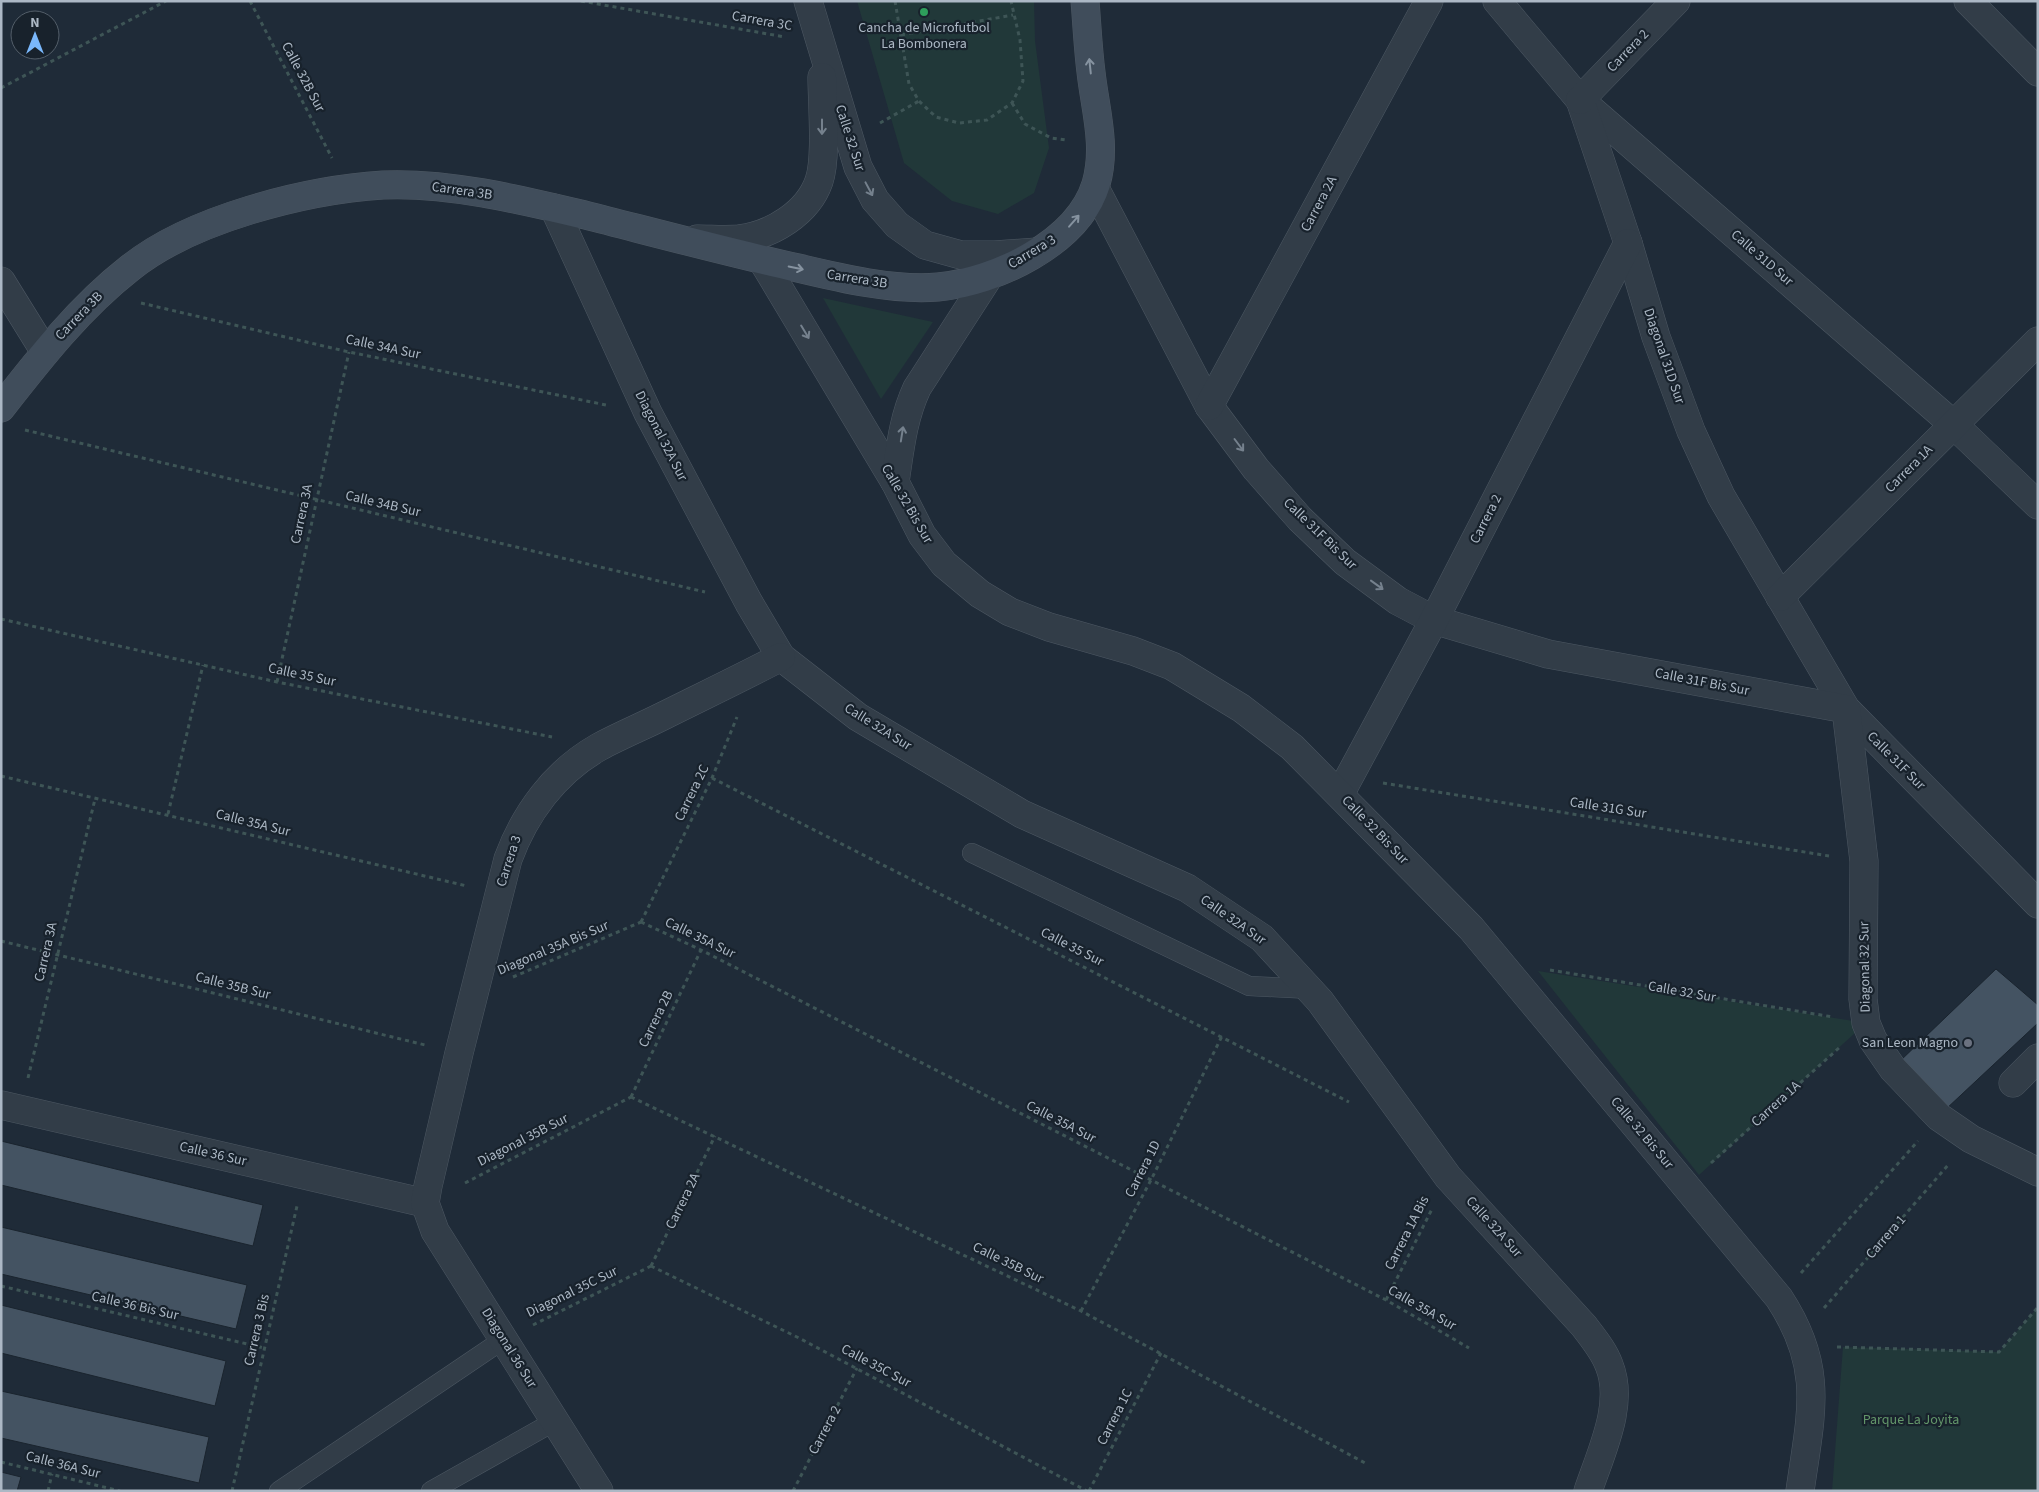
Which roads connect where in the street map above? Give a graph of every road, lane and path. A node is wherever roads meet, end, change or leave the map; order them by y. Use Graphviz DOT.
graph roads {
  1 [pos="166,1"];
  2 [pos="250,1"];
  3 [pos="581,1"];
  4 [pos="808,1"];
  5 [pos="895,1"];
  6 [pos="1011,1"];
  7 [pos="1085,1"];
  8 [pos="1429,1"];
  9 [pos="1496,1"];
  10 [pos="1676,1"];
  11 [pos="1968,1"];
  12 [pos="1014,15"];
  13 [pos="901,35"];
  14 [pos="822,43"];
  15 [pos="2038,72"];
  16 [pos="1,88"];
  17 [pos="1580,100"];
  18 [pos="919,101"];
  19 [pos="1012,103"];
  20 [pos="873,128"];
  21 [pos="1071,141"];
  22 [pos="335,163"];
  23 [pos="1095,188"];
  24 [pos="554,208"];
  25 [pos="681,239"];
  26 [pos="1628,243"];
  27 [pos="1037,252"];
  28 [pos="762,260"];
  29 [pos="990,275"];
  30 [pos="1,281"];
  31 [pos="133,301"];
  32 [pos="2038,341"];
  33 [pos="45,352"];
  34 [pos="349,352"];
  35 [pos="1209,406"];
  36 [pos="1,408"];
  37 [pos="648,414"];
  38 [pos="1954,425"];
  39 [pos="21,429"];
  40 [pos="896,482"];
  41 [pos="316,499"];
  42 [pos="2038,504"];
  43 [pos="1780,597"];
  44 [pos="749,603"];
  45 [pos="1,619"];
  46 [pos="1434,620"];
  47 [pos="781,657"];
  48 [pos="203,665"];
  49 [pos="756,670"];
  50 [pos="277,682"];
  51 [pos="1846,709"];
  52 [pos="599,747"];
  53 [pos="1,776"];
  54 [pos="712,778"];
  55 [pos="1344,786"];
  56 [pos="95,799"];
  57 [pos="168,814"];
  58 [pos="972,852"];
  59 [pos="1864,861"];
  60 [pos="499,894"];
  61 [pos="2038,904"];
  62 [pos="641,922"];
  63 [pos="1,940"];
  64 [pos="701,950"];
  65 [pos="56,954"];
  66 [pos="1498,961"];
  67 [pos="1310,990"];
  68 [pos="475,994"];
  69 [pos="1866,1023"];
  70 [pos="1222,1036"];
  71 [pos="459,1053"];
  72 [pos="2038,1058"];
  73 [pos="2013,1083"];
  74 [pos="631,1097"];
  75 [pos="1351,1103"];
  76 [pos="11,1108"];
  77 [pos="1939,1117"];
  78 [pos="715,1136"];
  79 [pos="1971,1139"];
  80 [pos="2038,1172"];
  81 [pos="304,1175"];
  82 [pos="1448,1177"];
  83 [pos="1151,1180"];
  84 [pos="1686,1186"];
  85 [pos="425,1203"];
  86 [pos="651,1266"];
  87 [pos="1,1286"];
  88 [pos="1386,1300"];
  89 [pos="2038,1307"];
  90 [pos="1785,1308"];
  91 [pos="1081,1311"];
  92 [pos="504,1339"];
  93 [pos="1804,1346"];
  94 [pos="264,1348"];
  95 [pos="1468,1348"];
  96 [pos="1161,1353"];
  97 [pos="857,1368"];
  98 [pos="555,1421"];
  99 [pos="1,1462"];
  100 [pos="1368,1464"];
  101 [pos="52,1474"];
  102 [pos="48,1491"];
  103 [pos="120,1491"];
  104 [pos="232,1491"];
  105 [pos="279,1491"];
  106 [pos="431,1491"];
  107 [pos="599,1491"];
  108 [pos="793,1491"];
  109 [pos="1088,1491"];
  110 [pos="1588,1491"];
  111 [pos="1800,1491"];
  1 -- 16 [label="path"];
  2 -- 22 [label="path, Calle 32B Sur"];
  3 -- 14 [label="path, Carrera 3C"];
  4 -- 14 [label="street, Calle 32 Sur"];
  5 -- 13 [label="path"];
  6 -- 12 [label="path"];
  23 -- 7 [label="main road, Carrera 3, one-way"];
  8 -- 35 [label="street, Carrera 2A"];
  9 -- 17 [label="street, Calle 31D Sur"];
  10 -- 17 [label="street, Carrera 2"];
  11 -- 15 [label="street"];
  12 -- 13 [label="path"];
  12 -- 19 [label="path"];
  13 -- 18 [label="path"];
  14 -- 25 [label="street, Calle 32 Sur, one-way"];
  14 -- 27 [label="street, Calle 32 Sur, one-way"];
  17 -- 26 [label="street, Diagonal 31D Sur"];
  17 -- 38 [label="street, Calle 31D Sur"];
  18 -- 19 [label="path"];
  18 -- 20 [label="path"];
  19 -- 21 [label="path"];
  27 -- 23 [label="main road, Carrera 3, one-way"];
  23 -- 35 [label="street, Calle 31F Bis Sur"];
  24 -- 25 [label="main road, Carrera 3B"];
  24 -- 33 [label="main road, Carrera 3B"];
  24 -- 37 [label="street, Diagonal 32A Sur"];
  25 -- 28 [label="main road, Carrera 3B"];
  26 -- 43 [label="street, Diagonal 31D Sur"];
  26 -- 46 [label="street, Carrera 2"];
  27 -- 29 [label="main road, Carrera 3"];
  28 -- 29 [label="main road, Carrera 3B, one-way"];
  28 -- 40 [label="street, Calle 32 Bis Sur, one-way"];
  40 -- 29 [label="street, one-way"];
  30 -- 33 [label="street"];
  31 -- 34 [label="path, Calle 34A Sur"];
  32 -- 38 [label="street, Carrera 1A"];
  33 -- 36 [label="main road, Carrera 3B"];
  34 -- 37 [label="path, Calle 34A Sur"];
  34 -- 41 [label="path, Carrera 3A"];
  35 -- 46 [label="street, Calle 31F Bis Sur, one-way"];
  37 -- 44 [label="street, Diagonal 32A Sur"];
  38 -- 42 [label="street, Calle 31D Sur"];
  38 -- 43 [label="street, Carrera 1A"];
  39 -- 41 [label="path, Calle 34B Sur"];
  40 -- 55 [label="street, Calle 32 Bis Sur"];
  41 -- 44 [label="path, Calle 34B Sur"];
  41 -- 50 [label="path, Carrera 3A"];
  43 -- 51 [label="street, Calle 31F Sur"];
  44 -- 47 [label="street, Diagonal 32A Sur"];
  45 -- 48 [label="path, Calle 35 Sur"];
  46 -- 51 [label="street, Calle 31F Bis Sur"];
  46 -- 55 [label="street, Carrera 2"];
  47 -- 49 [label="street, Carrera 3"];
  47 -- 67 [label="street, Calle 32A Sur"];
  48 -- 50 [label="path, Calle 35 Sur"];
  48 -- 57 [label="path"];
  49 -- 52 [label="street, Carrera 3"];
  49 -- 54 [label="path, Carrera 2C"];
  50 -- 52 [label="path, Calle 35 Sur"];
  51 -- 59 [label="street, Diagonal 32 Sur"];
  51 -- 61 [label="street, Calle 31F Sur"];
  52 -- 60 [label="street, Carrera 3"];
  53 -- 56 [label="path, Calle 35A Sur"];
  54 -- 62 [label="path, Carrera 2C"];
  54 -- 70 [label="path, Calle 35 Sur"];
  55 -- 59 [label="path, Calle 31G Sur"];
  55 -- 66 [label="street, Calle 32 Bis Sur"];
  56 -- 57 [label="path, Calle 35A Sur"];
  56 -- 65 [label="path, Carrera 3A"];
  57 -- 60 [label="path, Calle 35A Sur"];
  58 -- 67 [label="lane"];
  59 -- 69 [label="street, Diagonal 32 Sur"];
  60 -- 68 [label="street, Carrera 3"];
  62 -- 64 [label="path, Calle 35A Sur"];
  62 -- 68 [label="path, Diagonal 35A Bis Sur"];
  63 -- 65 [label="path, Calle 35B Sur"];
  64 -- 74 [label="path, Carrera 2B"];
  64 -- 83 [label="path, Calle 35A Sur"];
  65 -- 71 [label="path, Calle 35B Sur"];
  65 -- 76 [label="path, Carrera 3A"];
  66 -- 69 [label="path, Calle 32 Sur"];
  66 -- 84 [label="street, Calle 32 Bis Sur"];
  67 -- 82 [label="street, Calle 32A Sur"];
  68 -- 71 [label="street, Carrera 3"];
  69 -- 77 [label="street, Diagonal 32 Sur"];
  69 -- 84 [label="path, Carrera 1A"];
  70 -- 75 [label="path, Calle 35 Sur"];
  70 -- 83 [label="path, Carrera 1D"];
  71 -- 85 [label="street, Carrera 3"];
  72 -- 73 [label="street"];
  74 -- 78 [label="path, Calle 35B Sur"];
  74 -- 85 [label="path, Diagonal 35B Sur"];
  76 -- 81 [label="street, Calle 36 Sur"];
  77 -- 79 [label="street, Diagonal 32 Sur"];
  77 -- 90 [label="path"];
  78 -- 86 [label="path, Carrera 2A"];
  78 -- 91 [label="path, Calle 35B Sur"];
  79 -- 80 [label="street, Diagonal 32 Sur"];
  79 -- 90 [label="path, Carrera 1"];
  81 -- 85 [label="street, Calle 36 Sur"];
  81 -- 94 [label="path, Carrera 3 Bis"];
  82 -- 88 [label="path, Carrera 1A Bis"];
  82 -- 110 [label="street, Calle 32A Sur"];
  83 -- 88 [label="path, Calle 35A Sur"];
  83 -- 91 [label="path, Carrera 1D"];
  84 -- 90 [label="street, Calle 32 Bis Sur"];
  85 -- 92 [label="street, Diagonal 36 Sur"];
  86 -- 92 [label="path, Diagonal 35C Sur"];
  86 -- 97 [label="path, Calle 35C Sur"];
  87 -- 94 [label="path, Calle 36 Bis Sur"];
  88 -- 95 [label="path, Calle 35A Sur"];
  89 -- 93 [label="path"];
  90 -- 93 [label="street, Calle 32 Bis Sur"];
  91 -- 96 [label="path, Calle 35B Sur"];
  92 -- 98 [label="street, Diagonal 36 Sur"];
  92 -- 105 [label="lane"];
  93 -- 111 [label="street"];
  94 -- 104 [label="path, Carrera 3 Bis"];
  96 -- 100 [label="path, Calle 35B Sur"];
  96 -- 109 [label="path, Carrera 1C"];
  97 -- 108 [label="path, Carrera 2"];
  97 -- 109 [label="path, Calle 35C Sur"];
  98 -- 106 [label="lane"];
  98 -- 107 [label="street, Diagonal 36 Sur"];
  99 -- 101 [label="path, Calle 36A Sur"];
  101 -- 102 [label="path"];
  101 -- 103 [label="path, Calle 36A Sur"];
}
